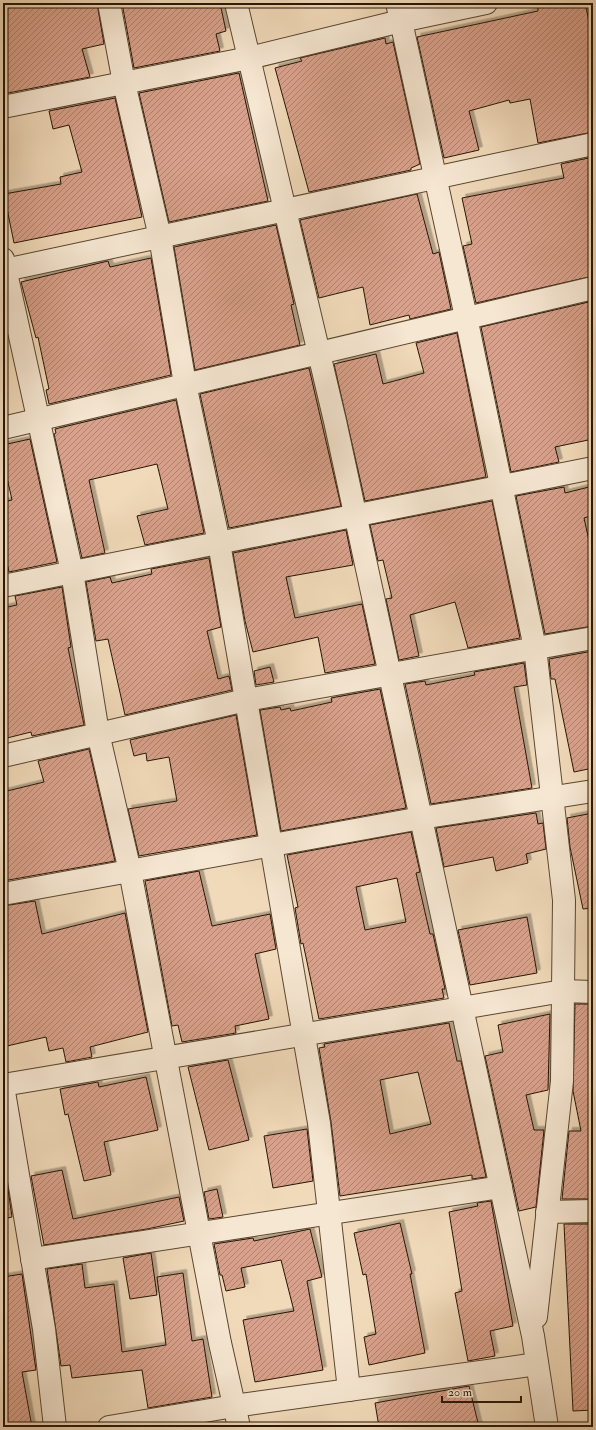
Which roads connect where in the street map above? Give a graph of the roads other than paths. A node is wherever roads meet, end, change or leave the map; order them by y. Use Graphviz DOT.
graph roads {
  1 [pos="109,3"];
  2 [pos="236,3"];
  3 [pos="486,3"];
  4 [pos="399,12"];
  5 [pos="249,58"];
  6 [pos="124,83"];
  7 [pos="3,107"];
  8 [pos="593,144"];
  9 [pos="435,178"];
  10 [pos="286,210"];
  11 [pos="160,237"];
  12 [pos="4,264"];
  13 [pos="593,288"];
  14 [pos="466,317"];
  15 [pos="319,352"];
  16 [pos="185,384"];
  17 [pos="38,419"];
  18 [pos="3,428"];
  19 [pos="593,468"];
  20 [pos="501,485"];
  21 [pos="355,515"];
  22 [pos="219,543"];
  23 [pos="72,572"];
  24 [pos="3,586"];
  25 [pos="593,638"];
  26 [pos="535,648"];
  27 [pos="391,676"];
  28 [pos="246,700"];
  29 [pos="98,733"];
  30 [pos="3,756"];
  31 [pos="593,791"];
  32 [pos="552,798"];
  33 [pos="421,818"];
  34 [pos="271,846"];
  35 [pos="130,871"];
  36 [pos="3,894"];
  37 [pos="563,992"];
  38 [pos="593,992"];
  39 [pos="462,1008"];
  40 [pos="304,1035"];
  41 [pos="166,1058"];
  42 [pos="3,1086"];
  43 [pos="501,1187"];
  44 [pos="593,1211"];
  45 [pos="547,1212"];
  46 [pos="329,1213"];
  47 [pos="199,1233"];
  48 [pos="32,1259"];
  49 [pos="534,1336"];
  50 [pos="537,1364"];
  51 [pos="349,1390"];
  52 [pos="234,1406"];
  53 [pos="55,1427"];
  54 [pos="109,1427"];
  55 [pos="239,1427"];
  56 [pos="547,1427"];
  1 -- 6 [label="street"];
  2 -- 5 [label="street"];
  3 -- 4 [label="street"];
  4 -- 5 [label="street"];
  4 -- 9 [label="street"];
  5 -- 6 [label="street"];
  5 -- 10 [label="street"];
  6 -- 7 [label="street"];
  6 -- 11 [label="street"];
  8 -- 9 [label="street"];
  9 -- 10 [label="street"];
  9 -- 14 [label="street"];
  10 -- 11 [label="street"];
  10 -- 15 [label="street"];
  11 -- 12 [label="street"];
  11 -- 16 [label="street"];
  12 -- 17 [label="street"];
  13 -- 14 [label="street"];
  14 -- 15 [label="street"];
  14 -- 20 [label="street"];
  15 -- 16 [label="street"];
  15 -- 21 [label="street"];
  16 -- 17 [label="street"];
  16 -- 22 [label="street"];
  17 -- 18 [label="street"];
  17 -- 23 [label="street"];
  19 -- 20 [label="street"];
  20 -- 21 [label="street"];
  20 -- 26 [label="street"];
  21 -- 22 [label="street"];
  21 -- 27 [label="street"];
  22 -- 23 [label="street"];
  22 -- 28 [label="street"];
  23 -- 24 [label="street"];
  23 -- 29 [label="street"];
  25 -- 26 [label="street"];
  26 -- 27 [label="street"];
  26 -- 32 [label="street"];
  27 -- 28 [label="street"];
  27 -- 33 [label="street"];
  28 -- 29 [label="street"];
  28 -- 34 [label="street"];
  29 -- 30 [label="street"];
  29 -- 35 [label="street"];
  31 -- 32 [label="street"];
  32 -- 33 [label="street"];
  32 -- 37 [label="street"];
  33 -- 34 [label="street"];
  33 -- 39 [label="street"];
  34 -- 35 [label="street"];
  34 -- 40 [label="street"];
  35 -- 36 [label="street"];
  35 -- 41 [label="street"];
  37 -- 38 [label="street"];
  37 -- 39 [label="street"];
  37 -- 45 [label="street"];
  39 -- 40 [label="street"];
  39 -- 43 [label="street"];
  40 -- 41 [label="street"];
  40 -- 46 [label="street"];
  41 -- 42 [label="street"];
  41 -- 47 [label="street"];
  42 -- 48 [label="street"];
  43 -- 46 [label="street"];
  43 -- 49 [label="street"];
  44 -- 45 [label="street"];
  45 -- 49 [label="street"];
  46 -- 47 [label="street"];
  46 -- 51 [label="street"];
  47 -- 48 [label="street"];
  47 -- 52 [label="street"];
  48 -- 53 [label="street"];
  49 -- 50 [label="street"];
  50 -- 51 [label="street"];
  50 -- 56 [label="street"];
  51 -- 52 [label="street"];
  52 -- 54 [label="street"];
  52 -- 55 [label="street"];
}
